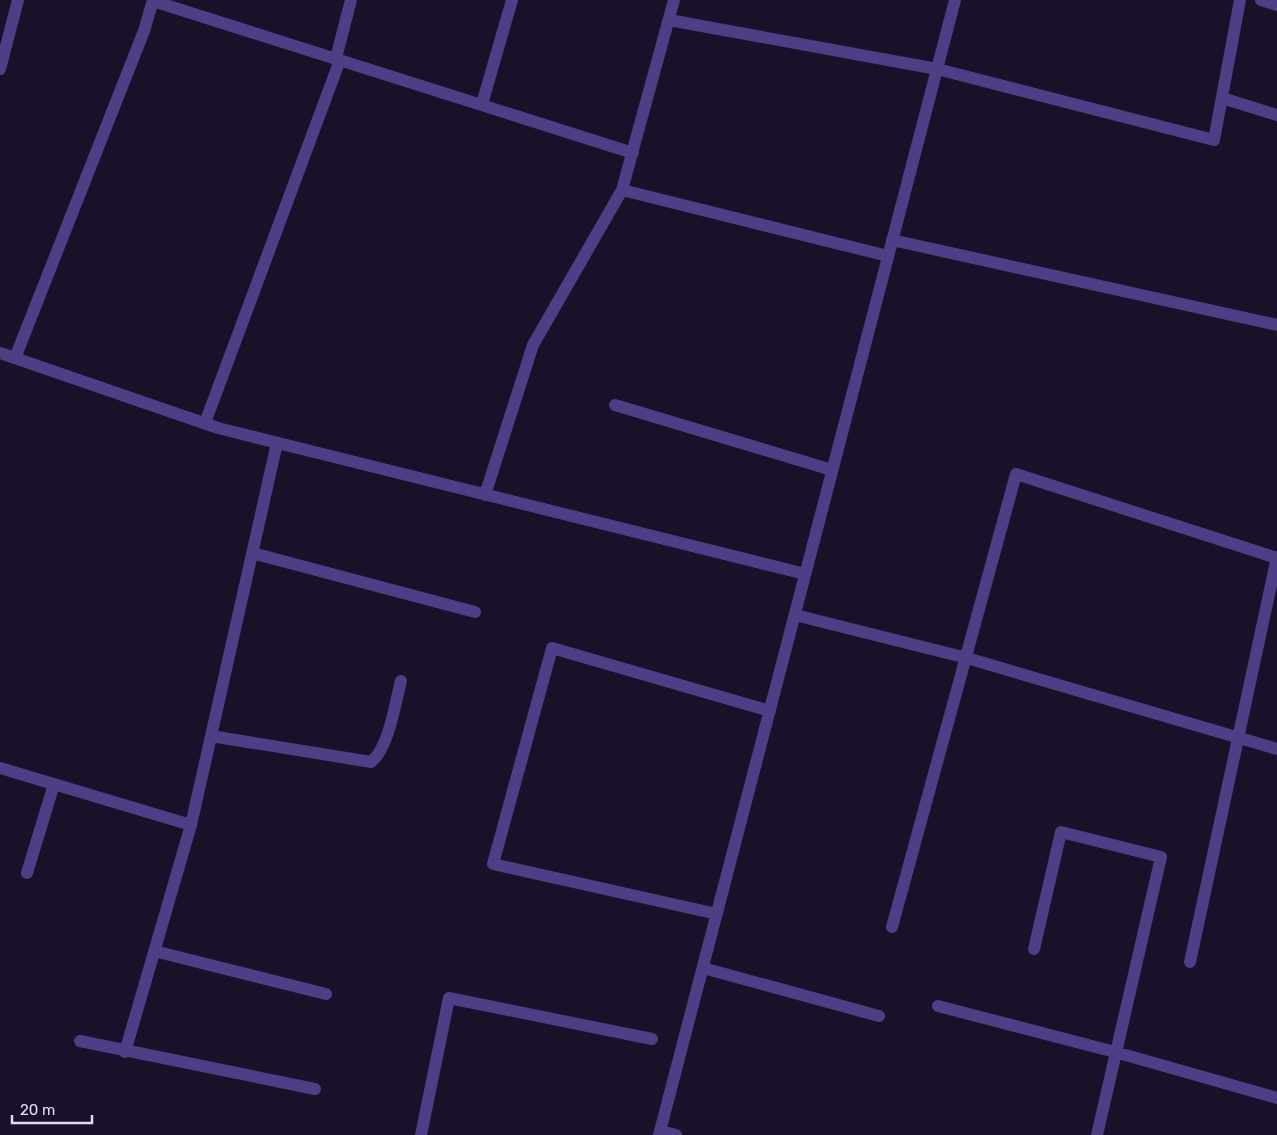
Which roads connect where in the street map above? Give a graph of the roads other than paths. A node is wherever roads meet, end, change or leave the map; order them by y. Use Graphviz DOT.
graph roads {
  1 [pos="18,0"];
  2 [pos="351,0"];
  3 [pos="512,0"];
  4 [pos="674,0"];
  5 [pos="955,0"];
  6 [pos="1240,0"];
  7 [pos="1261,0"];
  8 [pos="153,1"];
  9 [pos="1277,5"];
  10 [pos="669,20"];
  11 [pos="338,59"];
  12 [pos="937,69"];
  13 [pos="0,70"];
  14 [pos="1222,98"];
  15 [pos="482,104"];
  16 [pos="1277,115"];
  17 [pos="633,153"];
  18 [pos="622,190"];
  19 [pos="892,240"];
  20 [pos="888,256"];
  21 [pos="1277,325"];
  22 [pos="0,353"];
  23 [pos="15,358"];
  24 [pos="615,405"];
  25 [pos="204,423"];
  26 [pos="277,443"];
  27 [pos="832,470"];
  28 [pos="484,494"];
  29 [pos="252,554"];
  30 [pos="1277,557"];
  31 [pos="805,574"];
  32 [pos="475,612"];
  33 [pos="795,615"];
  34 [pos="967,658"];
  35 [pos="401,680"];
  36 [pos="770,711"];
  37 [pos="211,736"];
  38 [pos="1238,738"];
  39 [pos="1277,749"];
  40 [pos="0,768"];
  41 [pos="54,784"];
  42 [pos="191,825"];
  43 [pos="27,873"];
  44 [pos="717,914"];
  45 [pos="892,927"];
  46 [pos="1034,949"];
  47 [pos="154,951"];
  48 [pos="1190,962"];
  49 [pos="703,968"];
  50 [pos="326,994"];
  51 [pos="938,1006"];
  52 [pos="879,1016"];
  53 [pos="652,1039"];
  54 [pos="80,1041"];
  55 [pos="125,1052"];
  56 [pos="1115,1052"];
  57 [pos="315,1089"];
  58 [pos="1277,1098"];
  59 [pos="660,1133"];
  60 [pos="420,1135"];
  61 [pos="676,1135"];
  62 [pos="1097,1135"];
  1 -- 13 [label="street"];
  2 -- 11 [label="street"];
  3 -- 15 [label="street"];
  4 -- 10 [label="street"];
  5 -- 12 [label="street"];
  6 -- 14 [label="street"];
  7 -- 9 [label="street"];
  8 -- 11 [label="street"];
  8 -- 23 [label="street"];
  10 -- 12 [label="street"];
  10 -- 17 [label="street"];
  11 -- 15 [label="street"];
  11 -- 25 [label="street"];
  12 -- 14 [label="street"];
  12 -- 19 [label="street"];
  14 -- 16 [label="street"];
  15 -- 17 [label="street"];
  17 -- 18 [label="street"];
  18 -- 20 [label="street"];
  18 -- 28 [label="street"];
  19 -- 20 [label="street"];
  19 -- 21 [label="street"];
  20 -- 27 [label="street"];
  22 -- 23 [label="street"];
  23 -- 25 [label="street"];
  24 -- 27 [label="street"];
  25 -- 26 [label="street"];
  26 -- 28 [label="street"];
  26 -- 29 [label="street"];
  27 -- 31 [label="street"];
  28 -- 31 [label="street"];
  29 -- 32 [label="street"];
  29 -- 37 [label="street"];
  30 -- 34 [label="street"];
  30 -- 38 [label="street"];
  31 -- 33 [label="street"];
  33 -- 34 [label="street"];
  33 -- 36 [label="street"];
  34 -- 38 [label="street"];
  34 -- 45 [label="street"];
  35 -- 37 [label="street"];
  36 -- 44 [label="street"];
  36 -- 44 [label="street"];
  37 -- 42 [label="street"];
  38 -- 39 [label="street"];
  38 -- 48 [label="street"];
  40 -- 41 [label="street"];
  41 -- 42 [label="street"];
  41 -- 43 [label="street"];
  42 -- 47 [label="street"];
  44 -- 49 [label="street"];
  46 -- 56 [label="street"];
  47 -- 50 [label="street"];
  47 -- 55 [label="street"];
  49 -- 52 [label="street"];
  49 -- 59 [label="street"];
  51 -- 56 [label="street"];
  53 -- 60 [label="street"];
  54 -- 55 [label="street"];
  55 -- 57 [label="street"];
  56 -- 58 [label="street"];
  56 -- 62 [label="street"];
  59 -- 61 [label="street"];
}
